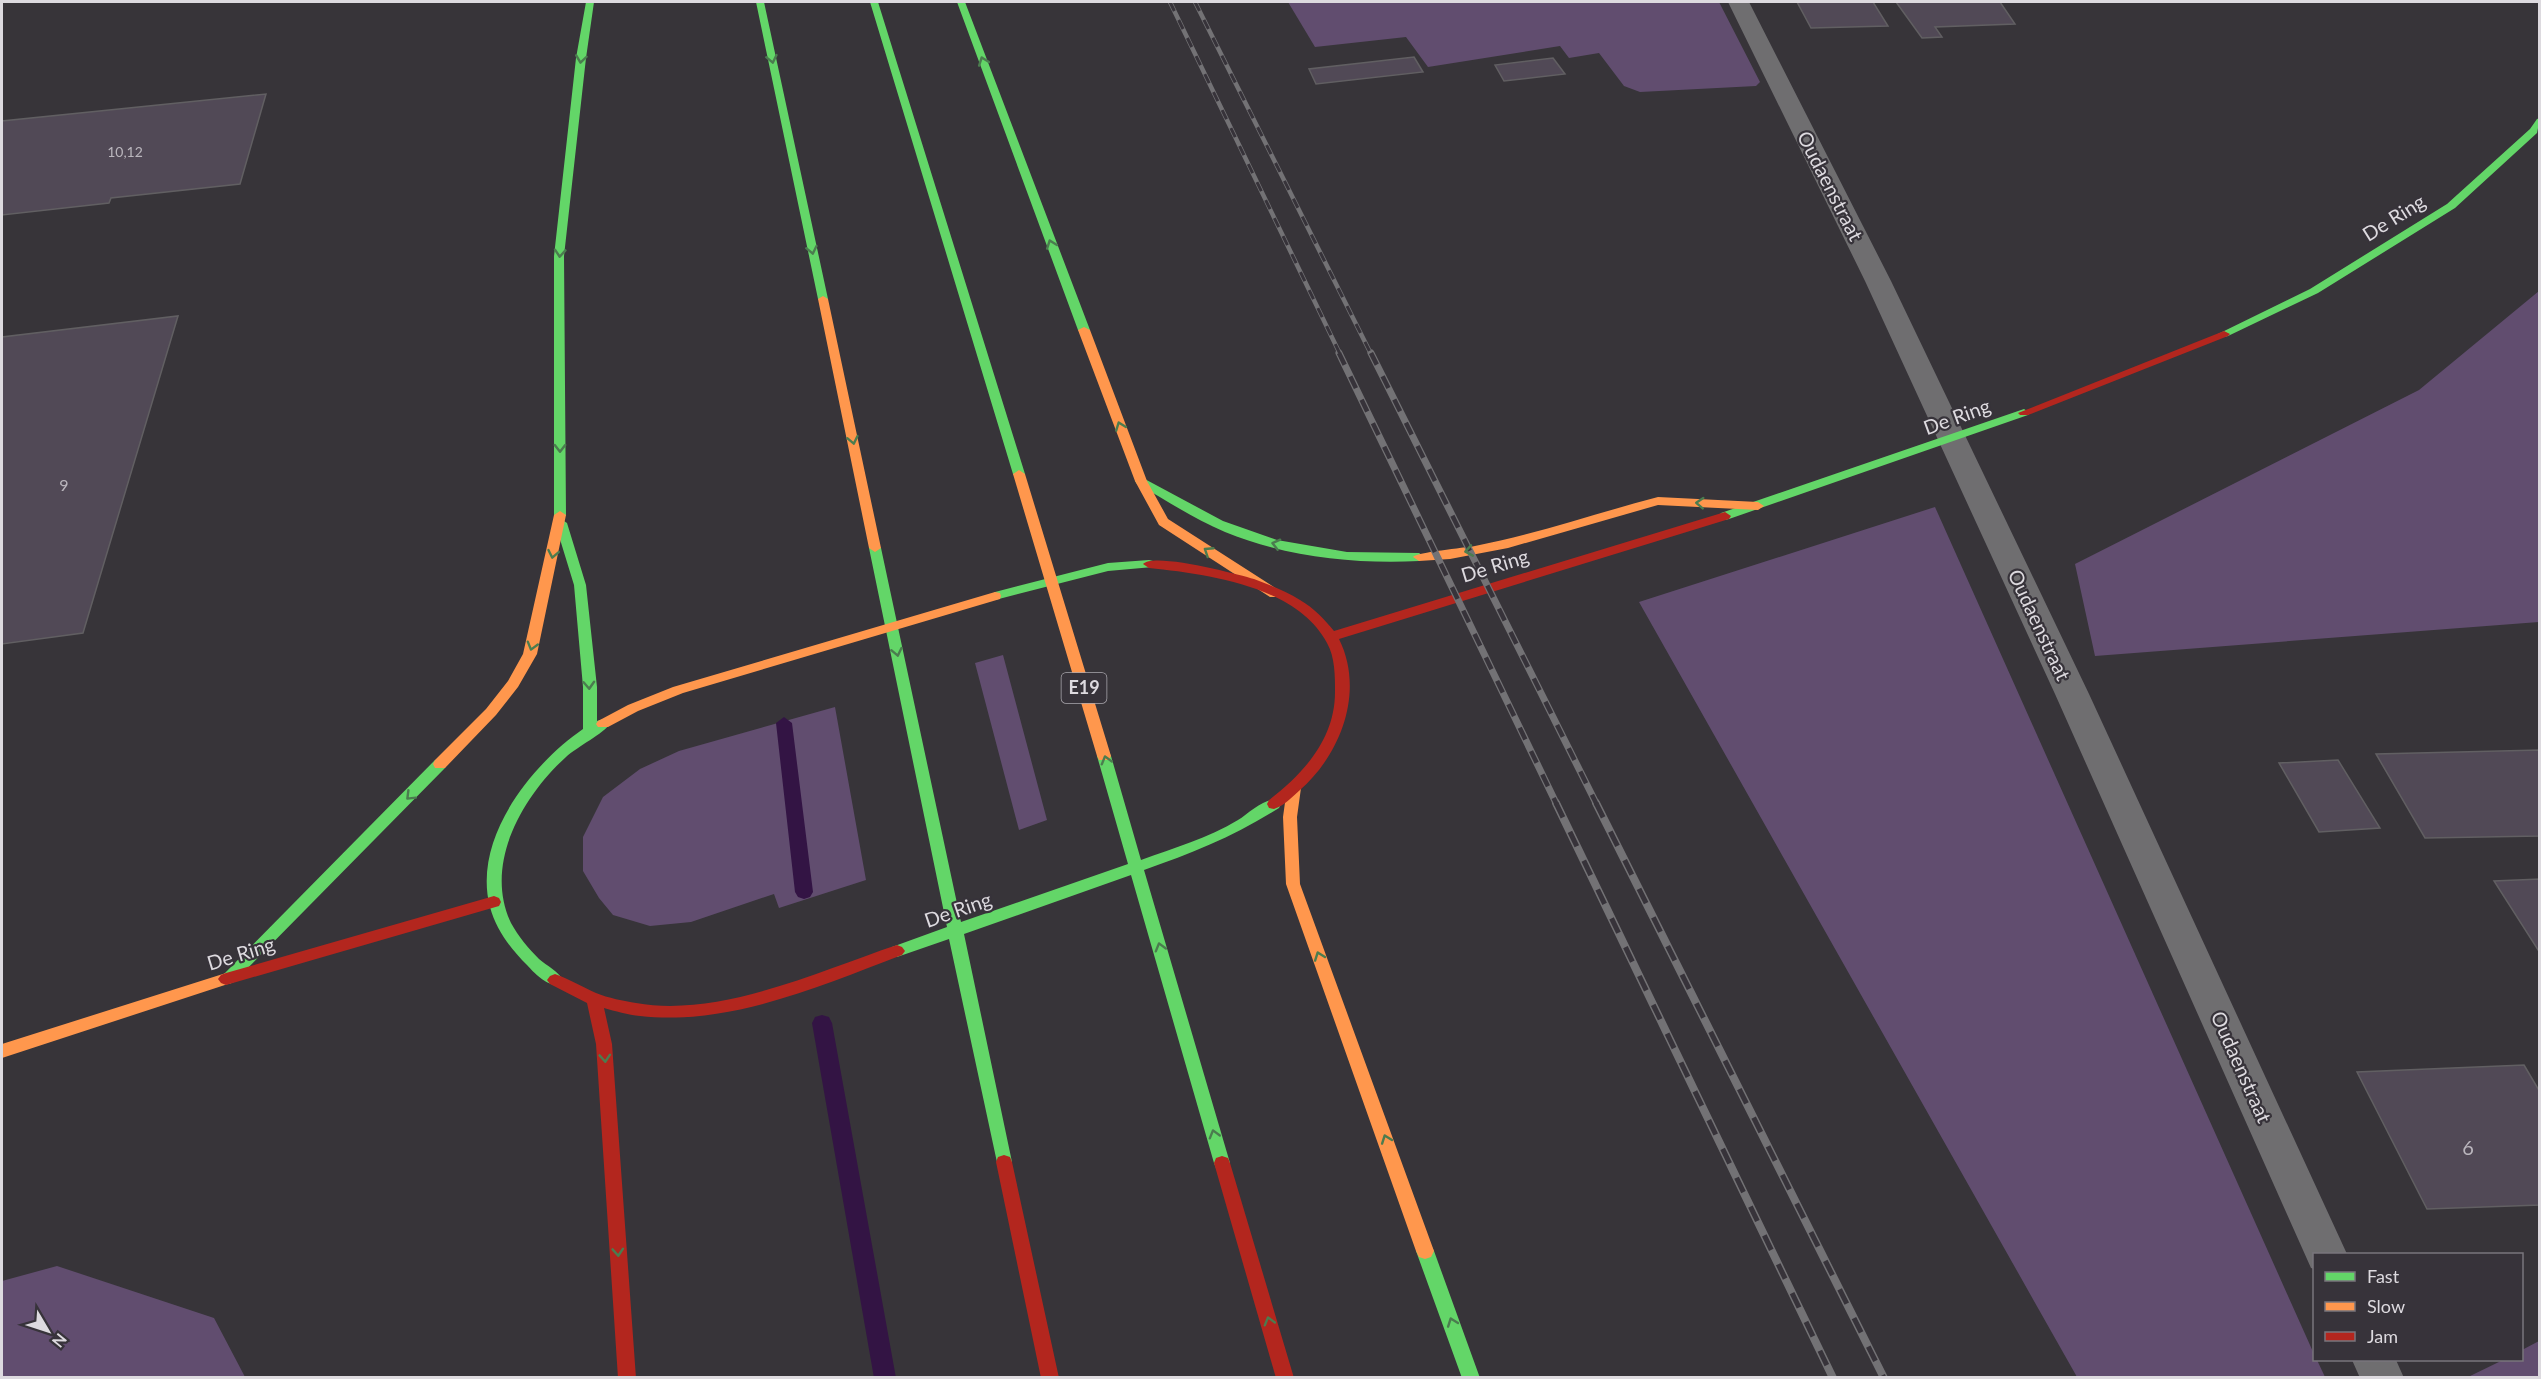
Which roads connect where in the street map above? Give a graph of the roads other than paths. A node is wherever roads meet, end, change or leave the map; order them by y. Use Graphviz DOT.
graph roads {
  1 [pos="590,2"];
  2 [pos="760,2"];
  3 [pos="874,2"];
  4 [pos="961,2"];
  5 [pos="1738,2"];
  6 [pos="2540,121"];
  7 [pos="1141,481"];
  8 [pos="1758,506"];
  9 [pos="560,519"];
  10 [pos="1275,594"];
  11 [pos="1330,637"];
  12 [pos="590,731"];
  13 [pos="1294,788"];
  14 [pos="494,902"];
  15 [pos="229,978"];
  16 [pos="594,1000"];
  17 [pos="2,1051"];
  18 [pos="2326,1253"];
  19 [pos="2375,1361"];
  20 [pos="627,1377"];
  21 [pos="1050,1377"];
  22 [pos="1285,1377"];
  23 [pos="1471,1377"];
  24 [pos="2382,1377"];
  1 -- 9 [label="main road, one-way"];
  2 -- 21 [label="main road, one-way"];
  22 -- 3 [label="main road, E19, one-way"];
  7 -- 4 [label="main road, one-way"];
  5 -- 18 [label="street, Oudaenstraat"];
  6 -- 8 [label="main road, De Ring"];
  8 -- 7 [label="main road, one-way"];
  10 -- 7 [label="main road, one-way"];
  8 -- 11 [label="main road, De Ring"];
  9 -- 12 [label="main road, one-way"];
  9 -- 15 [label="main road, one-way"];
  10 -- 11 [label="main road, De Ring"];
  10 -- 12 [label="main road, De Ring"];
  11 -- 13 [label="main road, De Ring"];
  12 -- 14 [label="main road, De Ring"];
  13 -- 16 [label="main road, De Ring"];
  23 -- 13 [label="main road, one-way"];
  14 -- 15 [label="main road, De Ring"];
  14 -- 16 [label="main road, De Ring"];
  15 -- 17 [label="main road, De Ring"];
  16 -- 20 [label="main road, one-way"];
  19 -- 24 [label="street"];
}
